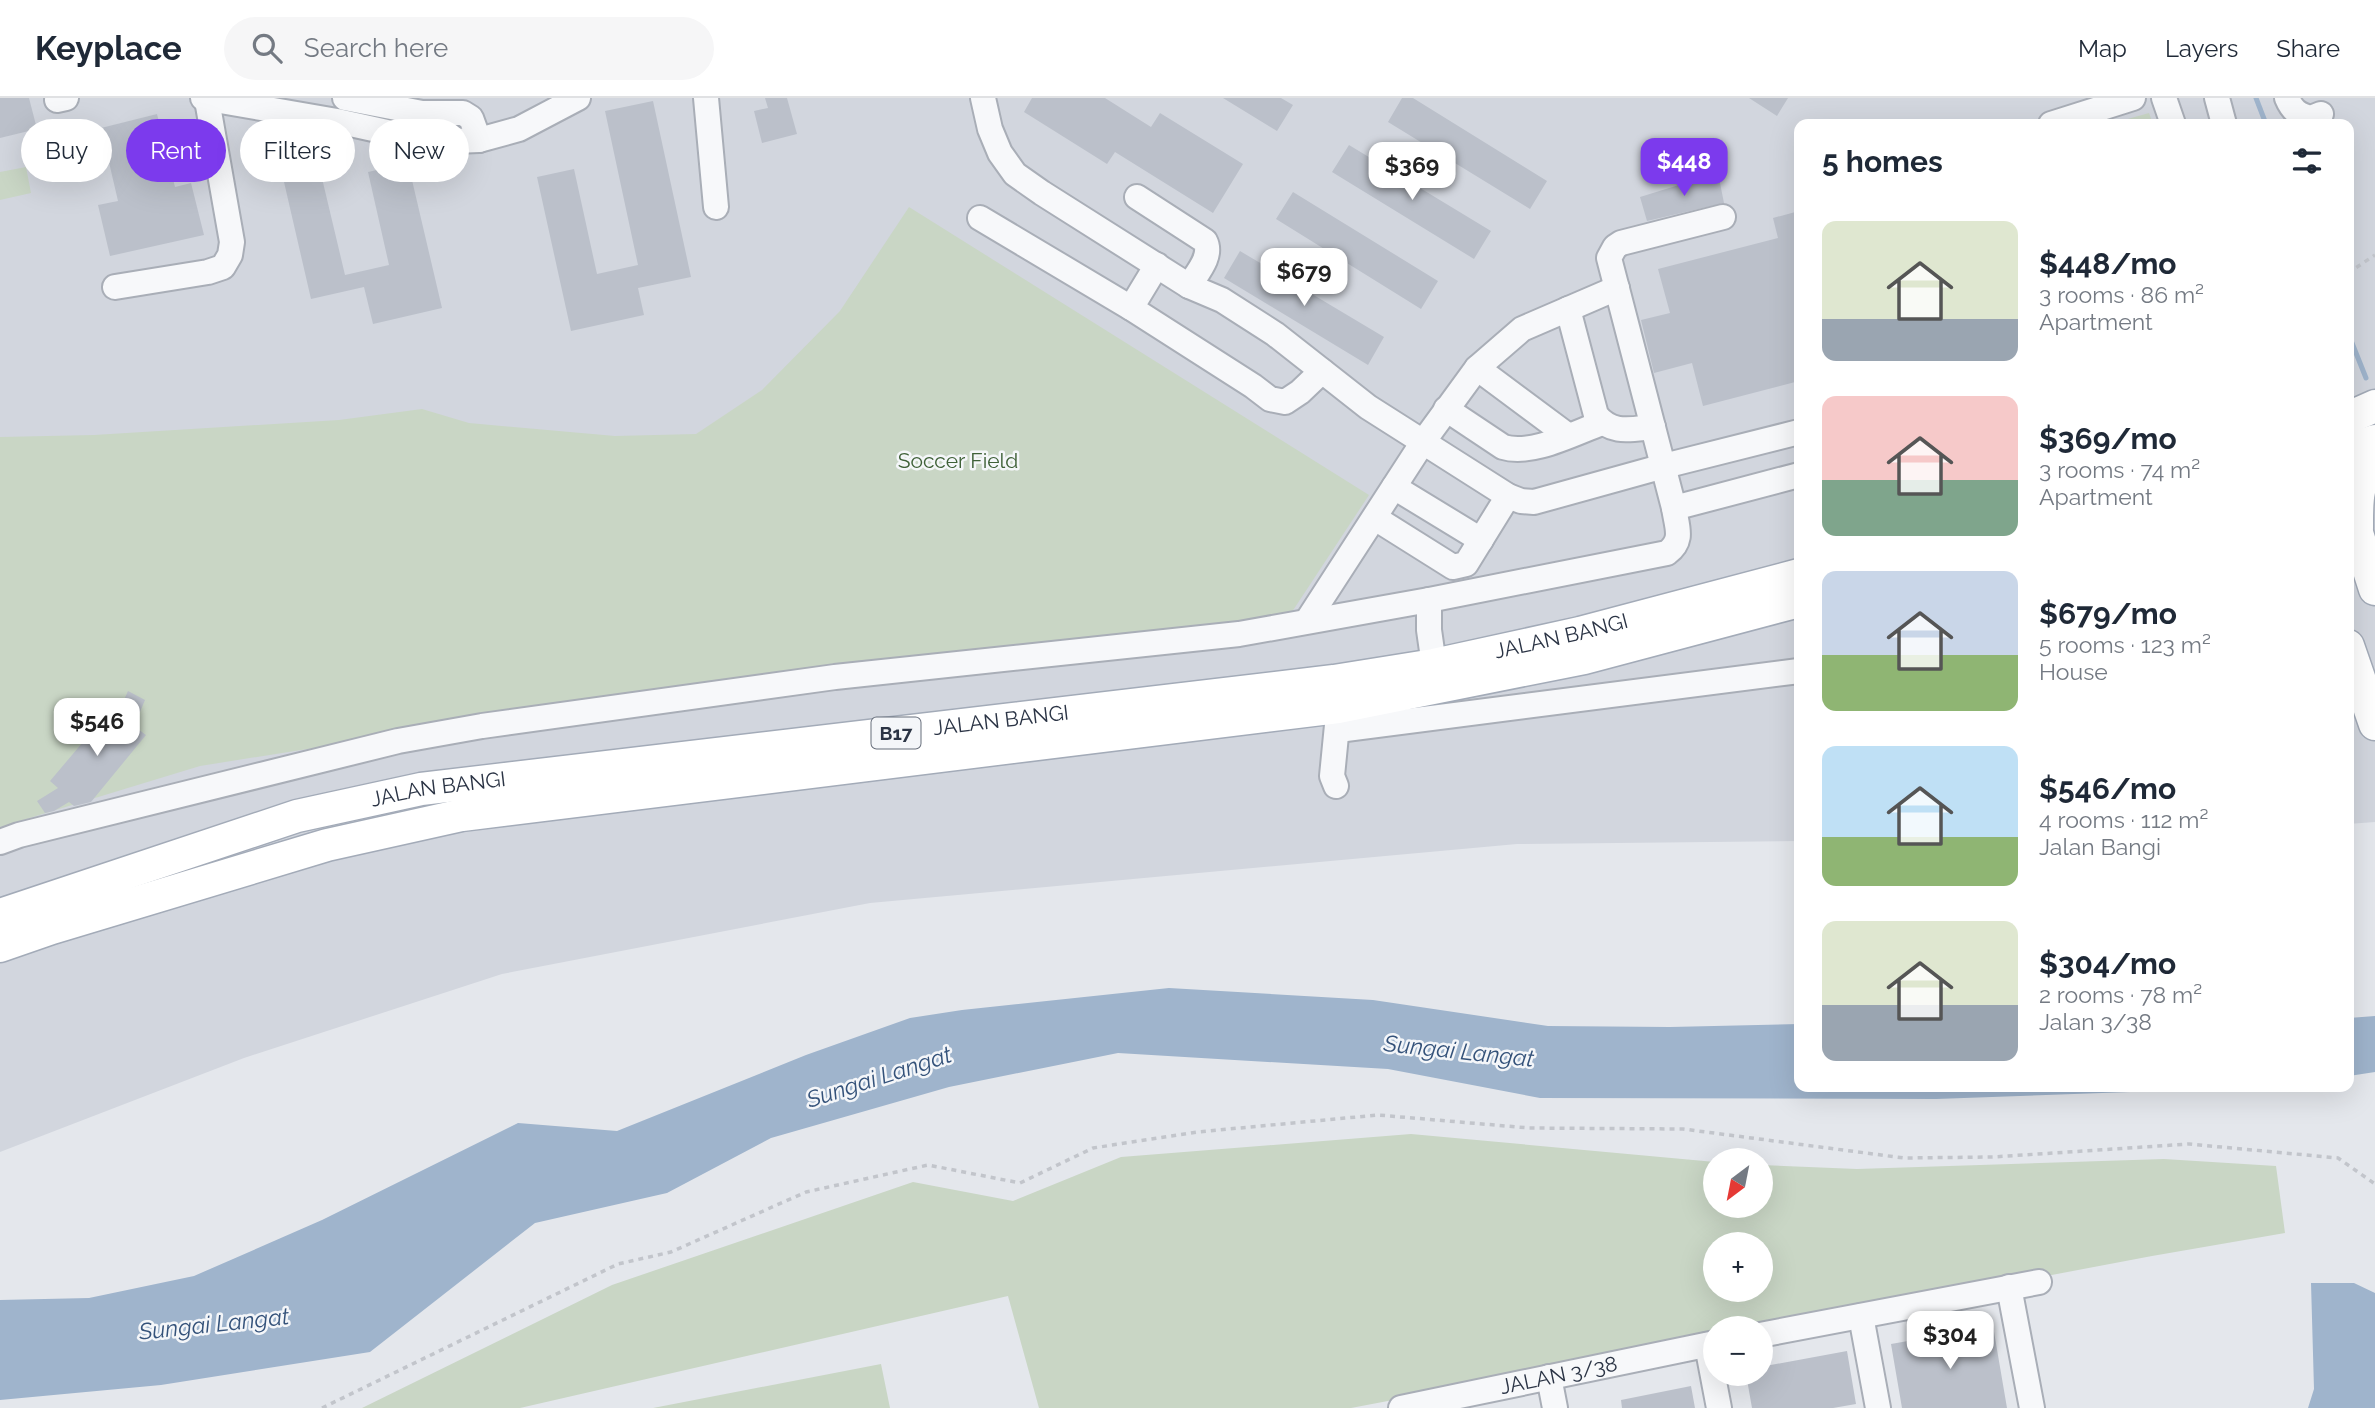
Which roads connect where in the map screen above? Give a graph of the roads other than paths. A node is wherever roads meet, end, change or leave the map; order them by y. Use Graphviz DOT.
graph roads {
  1 [pos="345,98"];
  2 [pos="578,98"];
  3 [pos="706,98"];
  4 [pos="983,98"];
  5 [pos="2133,98"];
  6 [pos="2164,98"];
  7 [pos="2217,98"];
  8 [pos="2287,98"];
  9 [pos="205,99"];
  10 [pos="2321,114"];
  11 [pos="2067,119"];
  12 [pos="2170,119"];
  13 [pos="2223,119"];
  14 [pos="479,140"];
  15 [pos="1137,197"];
  16 [pos="716,207"];
  17 [pos="1723,217"];
  18 [pos="980,218"];
  19 [pos="1157,265"];
  20 [pos="1189,286"];
  21 [pos="115,287"];
  22 [pos="1617,288"];
  23 [pos="1131,308"];
  24 [pos="1568,309"];
  25 [pos="1477,368"];
  26 [pos="1322,371"];
  27 [pos="1446,409"];
  28 [pos="1602,423"];
  29 [pos="1653,426"];
  30 [pos="1794,433"];
  31 [pos="1567,435"];
  32 [pos="2375,441"];
  33 [pos="1423,442"];
  34 [pos="2354,448"];
  35 [pos="2375,459"];
  36 [pos="1664,466"];
  37 [pos="1794,476"];
  38 [pos="1394,487"];
  39 [pos="1508,496"];
  40 [pos="1674,508"];
  41 [pos="2354,513"];
  42 [pos="1375,518"];
  43 [pos="2354,522"];
  44 [pos="1481,540"];
  45 [pos="1794,576"];
  46 [pos="2375,589"];
  47 [pos="1429,600"];
  48 [pos="1794,602"];
  49 [pos="1307,621"];
  50 [pos="2354,663"];
  51 [pos="1434,665"];
  52 [pos="1794,672"];
  53 [pos="1338,718"];
  54 [pos="2375,724"];
  55 [pos="1336,786"];
  56 [pos="0,842"];
  57 [pos="0,915"];
  58 [pos="0,946"];
  59 [pos="2039,1282"];
  60 [pos="2009,1287"];
  61 [pos="1861,1316"];
  62 [pos="1773,1333"];
  63 [pos="1703,1346"];
  64 [pos="1549,1377"];
  65 [pos="1716,1386"];
  66 [pos="1401,1408"];
  67 [pos="1555,1408"];
  68 [pos="1719,1408"];
  69 [pos="1878,1408"];
  70 [pos="2032,1408"];
  1 -- 14 [label="street"];
  2 -- 14 [label="street"];
  3 -- 16 [label="street"];
  4 -- 19 [label="street"];
  5 -- 11 [label="street"];
  6 -- 12 [label="street"];
  7 -- 13 [label="street"];
  8 -- 10 [label="street"];
  9 -- 14 [label="street"];
  9 -- 21 [label="street"];
  15 -- 20 [label="street"];
  17 -- 22 [label="street"];
  18 -- 23 [label="street"];
  19 -- 20 [label="street"];
  19 -- 23 [label="street"];
  20 -- 26 [label="street"];
  22 -- 24 [label="street"];
  22 -- 29 [label="street"];
  23 -- 26 [label="street"];
  24 -- 25 [label="street"];
  24 -- 28 [label="street"];
  25 -- 27 [label="street"];
  25 -- 31 [label="street"];
  26 -- 33 [label="street"];
  27 -- 31 [label="street"];
  27 -- 33 [label="street"];
  28 -- 29 [label="street"];
  28 -- 31 [label="street"];
  29 -- 36 [label="street"];
  30 -- 36 [label="street"];
  32 -- 34 [label="main road"];
  33 -- 38 [label="street"];
  33 -- 39 [label="street"];
  35 -- 41 [label="main road"];
  36 -- 39 [label="street"];
  36 -- 40 [label="street"];
  37 -- 40 [label="street"];
  38 -- 42 [label="street"];
  38 -- 44 [label="street"];
  39 -- 44 [label="street"];
  40 -- 47 [label="street"];
  42 -- 44 [label="street"];
  42 -- 49 [label="street"];
  43 -- 46 [label="main road"];
  45 -- 51 [label="main road, JALAN BANGI / B17"];
  47 -- 49 [label="street"];
  47 -- 51 [label="street"];
  48 -- 53 [label="main road, JALAN BANGI / B17"];
  49 -- 56 [label="street"];
  50 -- 54 [label="main road"];
  51 -- 57 [label="main road, JALAN BANGI / B17"];
  52 -- 53 [label="street"];
  53 -- 55 [label="street"];
  53 -- 58 [label="main road, JALAN BANGI / B17"];
  59 -- 60 [label="street"];
  60 -- 61 [label="street"];
  60 -- 70 [label="street"];
  61 -- 62 [label="street"];
  61 -- 69 [label="street"];
  63 -- 64 [label="street, JALAN 3/38"];
  64 -- 66 [label="street, JALAN 3/38"];
  64 -- 67 [label="street"];
  65 -- 68 [label="street"];
}
